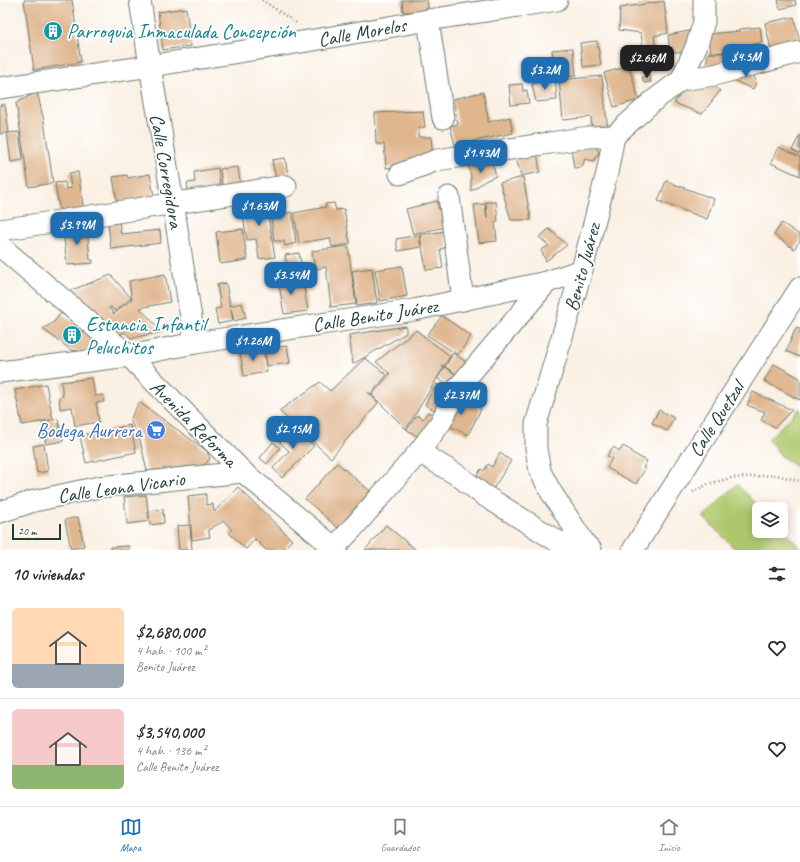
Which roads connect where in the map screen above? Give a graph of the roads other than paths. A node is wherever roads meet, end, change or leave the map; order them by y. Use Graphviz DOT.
graph roads {
  1 [pos="140,0"];
  2 [pos="557,0"];
  3 [pos="704,0"];
  4 [pos="428,20"];
  5 [pos="800,52"];
  6 [pos="150,66"];
  7 [pos="680,80"];
  8 [pos="0,88"];
  9 [pos="443,118"];
  10 [pos="614,136"];
  11 [pos="400,174"];
  12 [pos="286,186"];
  13 [pos="449,197"];
  14 [pos="173,203"];
  15 [pos="0,230"];
  16 [pos="0,246"];
  17 [pos="582,270"];
  18 [pos="547,282"];
  19 [pos="800,288"];
  20 [pos="464,300"];
  21 [pos="195,342"];
  22 [pos="129,356"];
  23 [pos="0,372"];
  24 [pos="419,452"];
  25 [pos="243,472"];
  26 [pos="0,512"];
  27 [pos="588,547"];
  28 [pos="334,549"];
  29 [pos="633,550"];
  1 -- 6 [label="street, Calle Corregidora"];
  2 -- 4 [label="street, Calle Morelos"];
  3 -- 7 [label="street"];
  4 -- 6 [label="street, Calle Morelos"];
  4 -- 9 [label="street"];
  5 -- 7 [label="street"];
  6 -- 8 [label="street, Calle Morelos"];
  6 -- 14 [label="street, Calle Corregidora"];
  7 -- 10 [label="street"];
  10 -- 11 [label="street"];
  10 -- 17 [label="street, Benito Juárez"];
  12 -- 14 [label="street"];
  13 -- 20 [label="street"];
  14 -- 15 [label="street"];
  14 -- 21 [label="street, Calle Corregidora"];
  16 -- 22 [label="street, Avenida Reforma"];
  17 -- 18 [label="street, Calle Benito Juárez"];
  17 -- 27 [label="street, Benito Juárez"];
  18 -- 20 [label="street, Calle Benito Juárez"];
  18 -- 24 [label="street"];
  19 -- 29 [label="street, Calle Quetzal"];
  20 -- 21 [label="street, Calle Benito Juárez"];
  21 -- 22 [label="street, Calle Benito Juárez"];
  22 -- 23 [label="street, Calle Benito Juárez"];
  22 -- 25 [label="street, Avenida Reforma"];
  24 -- 27 [label="street"];
  24 -- 28 [label="street"];
  25 -- 26 [label="street, Calle Leona Vicario"];
  25 -- 28 [label="street, Avenida Reforma"];
}
